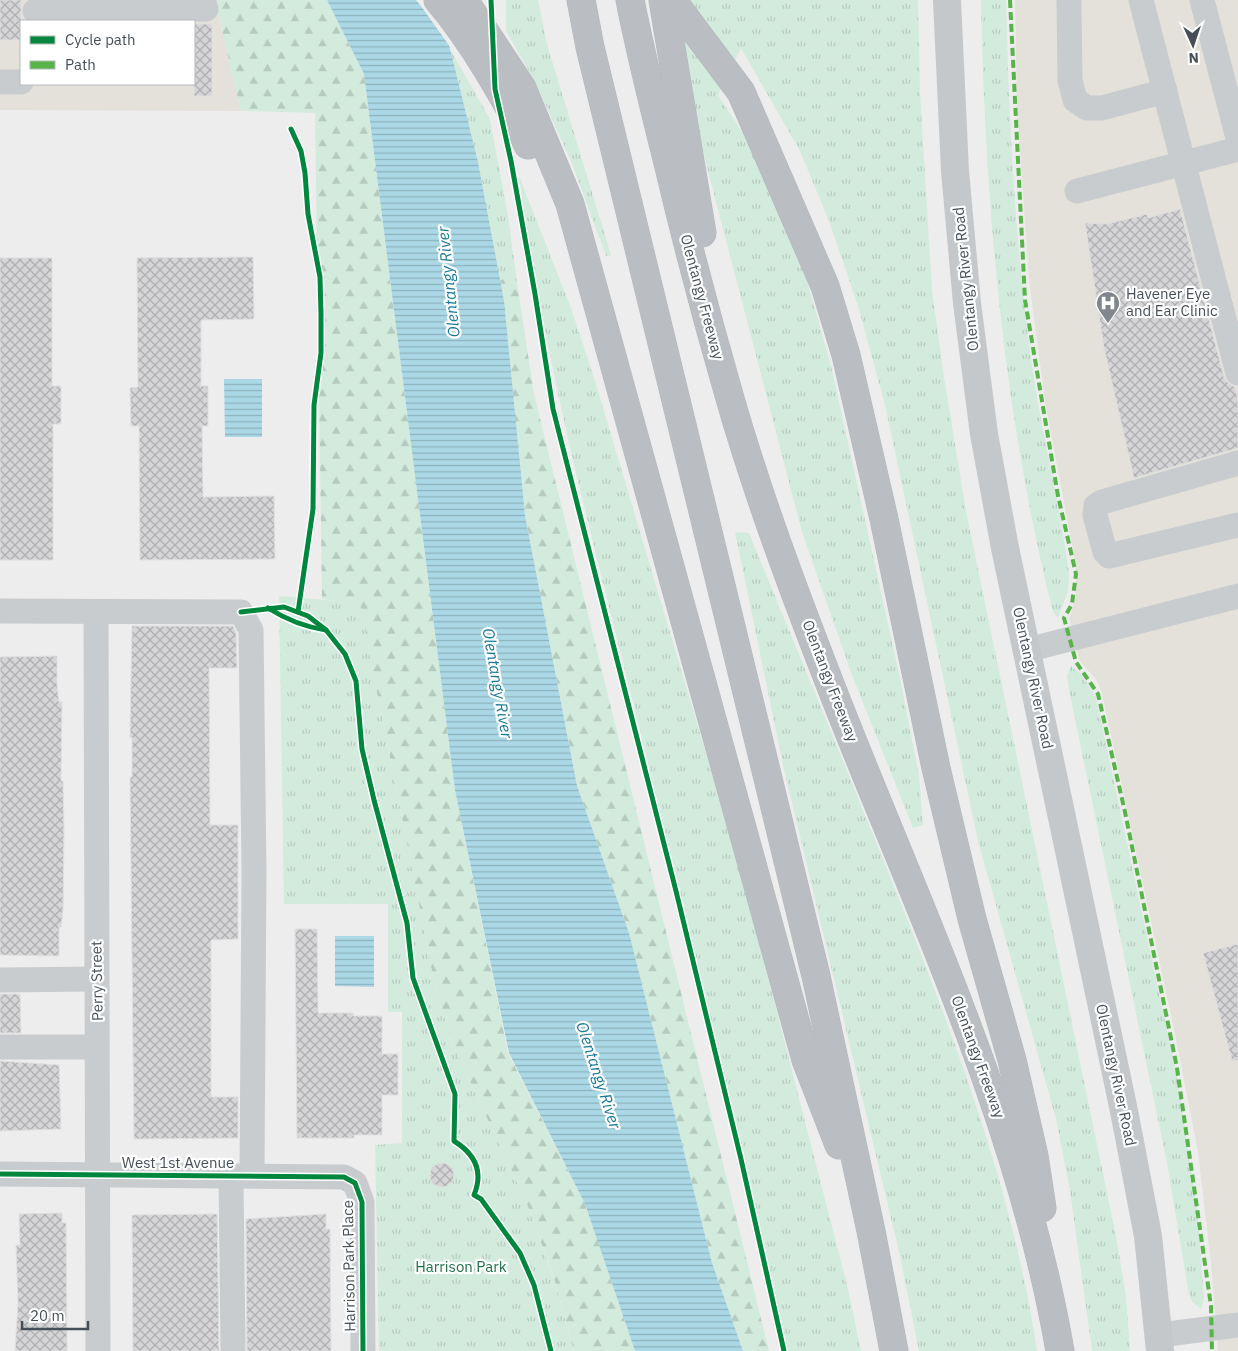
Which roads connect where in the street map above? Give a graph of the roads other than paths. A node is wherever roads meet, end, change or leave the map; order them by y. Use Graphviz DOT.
graph roads {
  1 [pos="203,0"];
  2 [pos="438,0"];
  3 [pos="464,0"];
  4 [pos="581,0"];
  5 [pos="630,0"];
  6 [pos="663,0"];
  7 [pos="672,0"];
  8 [pos="947,0"];
  9 [pos="1069,0"];
  10 [pos="1141,0"];
  11 [pos="1202,0"];
  12 [pos="35,11"];
  13 [pos="0,82"];
  14 [pos="20,82"];
  15 [pos="1165,91"];
  16 [pos="1238,138"];
  17 [pos="1238,149"];
  18 [pos="1183,164"];
  19 [pos="1077,191"];
  20 [pos="596,294"];
  21 [pos="1238,373"];
  22 [pos="729,397"];
  23 [pos="1238,463"];
  24 [pos="1238,525"];
  25 [pos="1238,596"];
  26 [pos="0,611"];
  27 [pos="96,612"];
  28 [pos="1027,650"];
  29 [pos="96,979"];
  30 [pos="0,980"];
  31 [pos="0,1047"];
  32 [pos="98,1047"];
  33 [pos="0,1174"];
  34 [pos="242,1175"];
  35 [pos="98,1176"];
  36 [pos="354,1183"];
  37 [pos="871,1231"];
  38 [pos="1238,1325"];
  39 [pos="1160,1343"];
  40 [pos="1060,1350"];
  41 [pos="98,1351"];
  42 [pos="232,1351"];
  43 [pos="362,1351"];
  44 [pos="894,1351"];
  1 -- 12 [label="street"];
  2 -- 20 [label="highway"];
  3 -- 20 [label="highway"];
  4 -- 37 [label="highway"];
  5 -- 22 [label="highway, Olentangy Freeway"];
  6 -- 22 [label="highway"];
  7 -- 40 [label="highway"];
  8 -- 28 [label="main road, Olentangy River Road"];
  9 -- 15 [label="street"];
  10 -- 15 [label="street"];
  11 -- 16 [label="street"];
  13 -- 14 [label="street"];
  15 -- 18 [label="street"];
  17 -- 18 [label="street"];
  18 -- 19 [label="street"];
  18 -- 21 [label="street"];
  20 -- 37 [label="highway"];
  22 -- 40 [label="highway, Olentangy Freeway"];
  23 -- 24 [label="street"];
  25 -- 28 [label="street"];
  26 -- 27 [label="street"];
  27 -- 29 [label="street, Perry Street"];
  27 -- 34 [label="street"];
  28 -- 39 [label="main road, Olentangy River Road"];
  29 -- 30 [label="street"];
  29 -- 32 [label="street, Perry Street"];
  31 -- 32 [label="street"];
  32 -- 35 [label="street, Perry Street"];
  33 -- 35 [label="street, West 1st Avenue"];
  34 -- 35 [label="street, West 1st Avenue"];
  34 -- 36 [label="street, West 1st Avenue"];
  34 -- 42 [label="street"];
  35 -- 41 [label="street, Perry Street"];
  36 -- 43 [label="street, Harrison Park Place"];
  37 -- 44 [label="highway"];
  38 -- 39 [label="street"];
}
